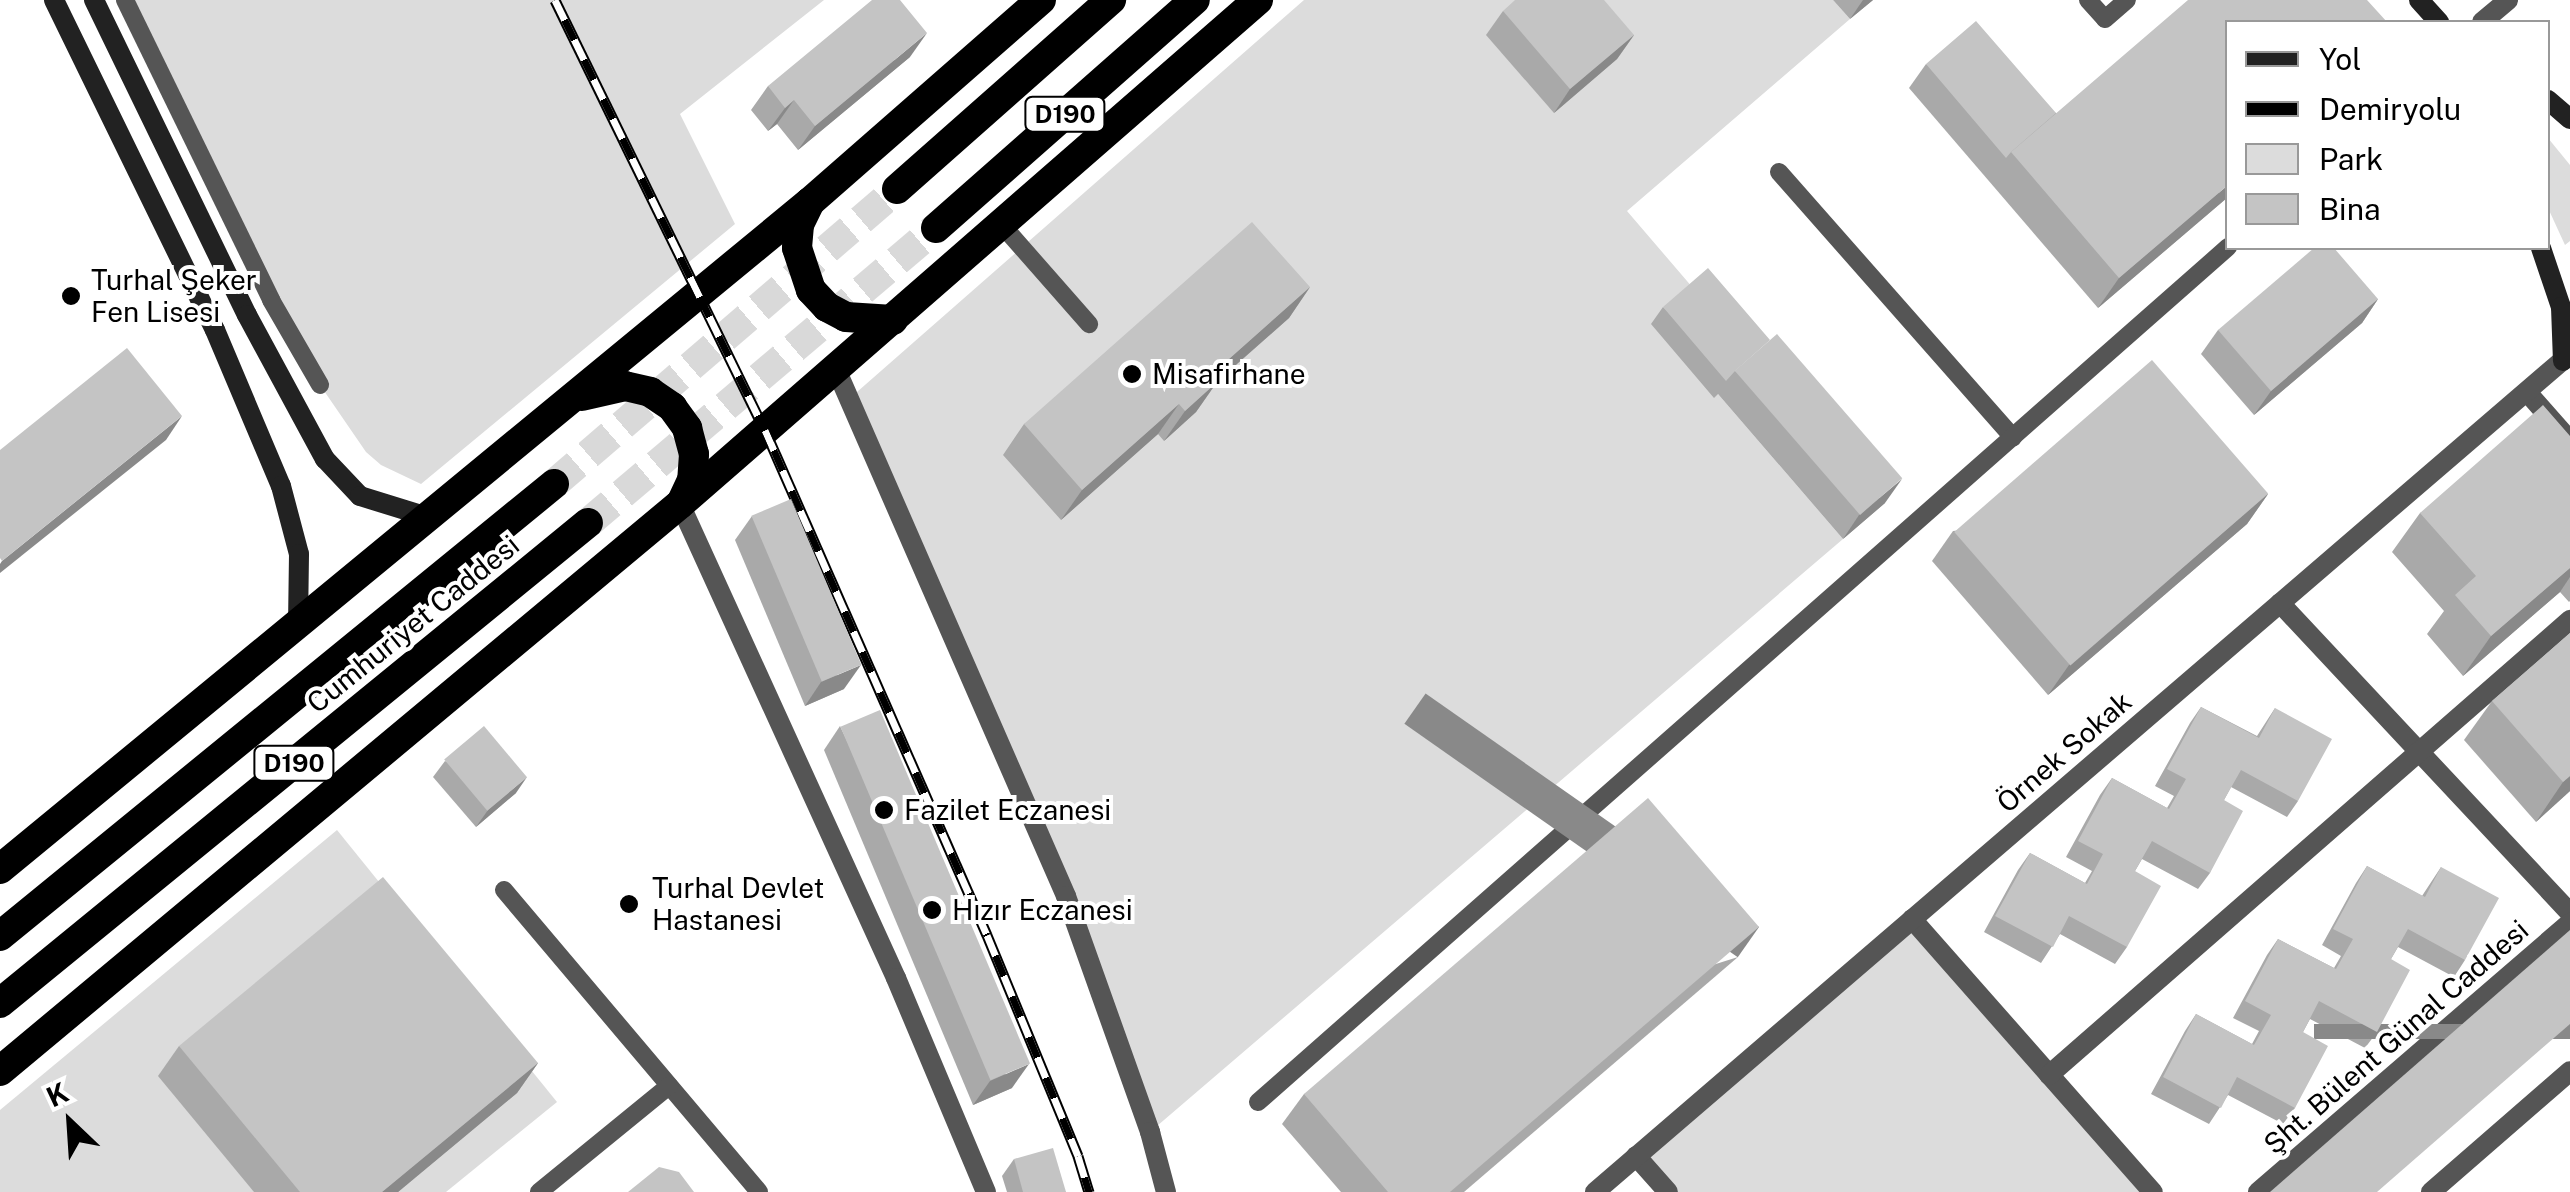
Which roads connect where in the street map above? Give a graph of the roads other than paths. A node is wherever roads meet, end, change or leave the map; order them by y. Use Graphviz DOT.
graph roads {
  1 [pos="54,0"];
  2 [pos="94,0"];
  3 [pos="125,0"];
  4 [pos="1041,0"];
  5 [pos="1111,0"];
  6 [pos="1194,0"];
  7 [pos="1258,0"];
  8 [pos="2088,0"];
  9 [pos="2128,0"];
  10 [pos="2419,0"];
  11 [pos="2508,0"];
  12 [pos="2436,20"];
  13 [pos="2484,20"];
  14 [pos="2550,102"];
  15 [pos="2570,119"];
  16 [pos="1779,172"];
  17 [pos="897,190"];
  18 [pos="810,202"];
  19 [pos="1002,226"];
  20 [pos="936,228"];
  21 [pos="2225,250"];
  22 [pos="2542,250"];
  23 [pos="893,320"];
  24 [pos="1090,324"];
  25 [pos="2566,357"];
  26 [pos="836,370"];
  27 [pos="320,385"];
  28 [pos="2527,392"];
  29 [pos="571,400"];
  30 [pos="2013,436"];
  31 [pos="2570,441"];
  32 [pos="554,484"];
  33 [pos="680,504"];
  34 [pos="428,518"];
  35 [pos="588,523"];
  36 [pos="2280,602"];
  37 [pos="2570,620"];
  38 [pos="298,624"];
  39 [pos="2419,752"];
  40 [pos="0,869"];
  41 [pos="504,890"];
  42 [pos="2570,912"];
  43 [pos="1912,918"];
  44 [pos="2570,923"];
  45 [pos="0,936"];
  46 [pos="0,1003"];
  47 [pos="0,1071"];
  48 [pos="2570,1071"];
  49 [pos="2050,1074"];
  50 [pos="669,1086"];
  51 [pos="1258,1102"];
  52 [pos="1636,1156"];
  53 [pos="539,1192"];
  54 [pos="759,1192"];
  55 [pos="986,1192"];
  56 [pos="1166,1192"];
  57 [pos="1595,1192"];
  58 [pos="1668,1192"];
  59 [pos="2153,1192"];
  60 [pos="2258,1192"];
  61 [pos="2431,1192"];
  1 -- 38 [label="street"];
  2 -- 34 [label="street"];
  3 -- 27 [label="lane"];
  4 -- 18 [label="highway"];
  5 -- 17 [label="highway, D190"];
  6 -- 20 [label="highway, D190"];
  7 -- 19 [label="highway"];
  8 -- 9 [label="lane"];
  10 -- 12 [label="street"];
  11 -- 13 [label="street"];
  14 -- 15 [label="street"];
  16 -- 30 [label="lane"];
  18 -- 23 [label="highway"];
  18 -- 29 [label="highway"];
  19 -- 23 [label="highway"];
  19 -- 24 [label="lane"];
  21 -- 30 [label="lane"];
  22 -- 25 [label="street"];
  23 -- 26 [label="highway"];
  25 -- 28 [label="street, Örnek Sokak"];
  26 -- 33 [label="highway"];
  26 -- 56 [label="street"];
  28 -- 31 [label="street"];
  28 -- 36 [label="street, Örnek Sokak"];
  29 -- 33 [label="highway"];
  29 -- 34 [label="highway"];
  30 -- 51 [label="lane"];
  32 -- 45 [label="highway, Cumhuriyet Caddesi / D190"];
  33 -- 47 [label="highway"];
  33 -- 55 [label="street"];
  34 -- 38 [label="highway"];
  35 -- 46 [label="highway, Cumhuriyet Caddesi / D190"];
  36 -- 39 [label="street"];
  36 -- 43 [label="street, Örnek Sokak"];
  37 -- 39 [label="street"];
  38 -- 40 [label="highway"];
  39 -- 42 [label="street"];
  39 -- 49 [label="street"];
  41 -- 50 [label="lane"];
  43 -- 49 [label="street"];
  43 -- 52 [label="street, Örnek Sokak"];
  44 -- 60 [label="street, Şht. Bülent Günal Caddesi"];
  48 -- 61 [label="street"];
  49 -- 59 [label="street"];
  50 -- 53 [label="lane"];
  50 -- 54 [label="lane"];
  52 -- 57 [label="street, Örnek Sokak"];
  52 -- 58 [label="street"];
}
